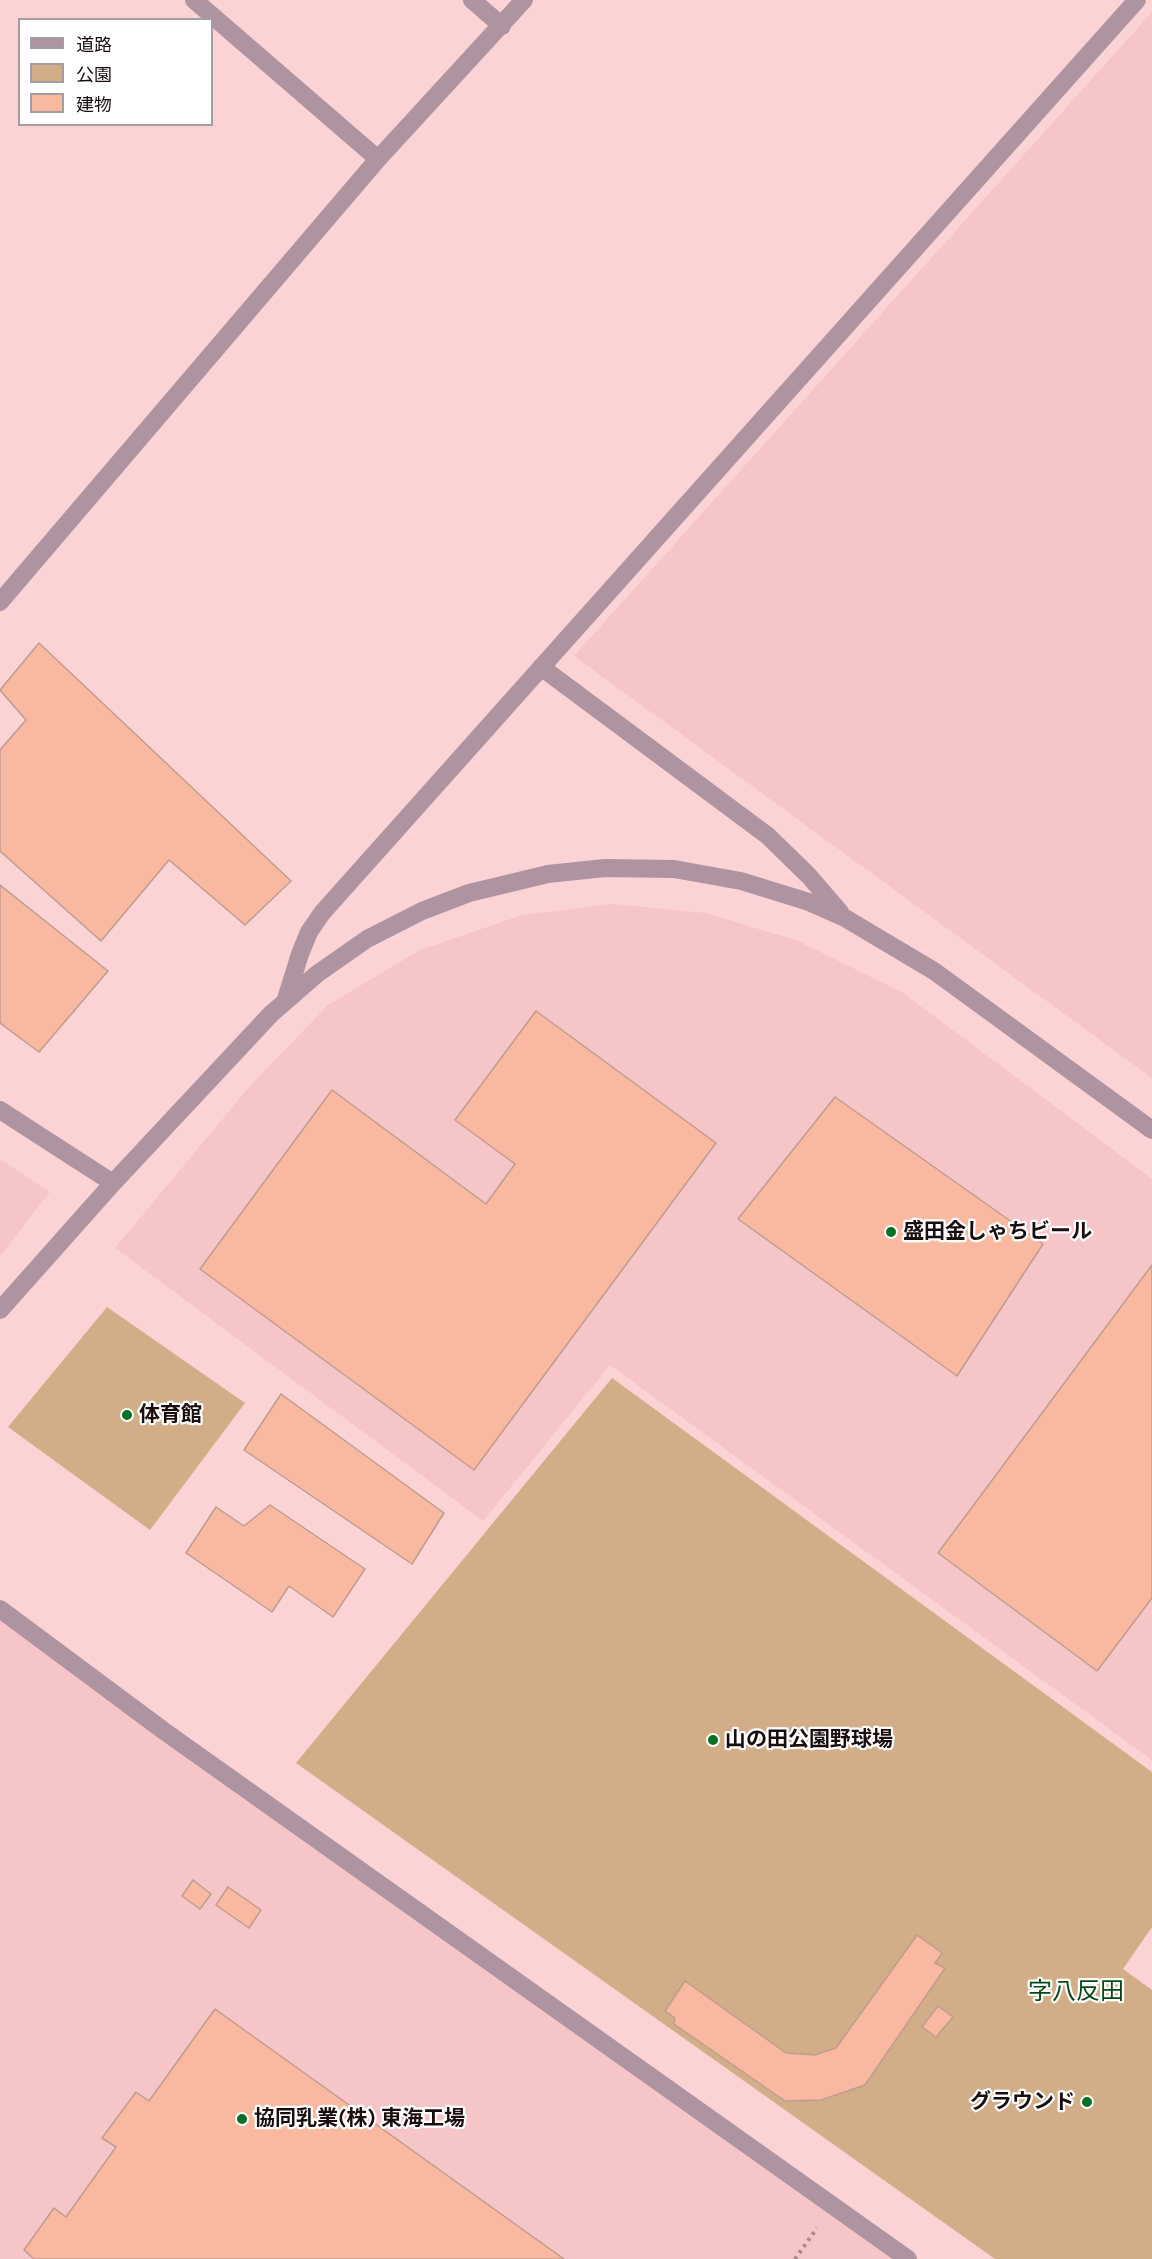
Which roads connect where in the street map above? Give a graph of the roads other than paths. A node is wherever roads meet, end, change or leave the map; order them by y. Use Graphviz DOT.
graph roads {
  1 [pos="194,0"];
  2 [pos="472,0"];
  3 [pos="524,0"];
  4 [pos="1137,0"];
  5 [pos="502,26"];
  6 [pos="378,159"];
  7 [pos="0,602"];
  8 [pos="541,667"];
  9 [pos="845,918"];
  10 [pos="286,1000"];
  11 [pos="0,1110"];
  12 [pos="1152,1130"];
  13 [pos="113,1183"];
  14 [pos="0,1310"];
  15 [pos="0,1609"];
  16 [pos="908,2259"];
  1 -- 6 [label="street"];
  2 -- 5 [label="street"];
  3 -- 5 [label="street"];
  4 -- 8 [label="street"];
  5 -- 6 [label="street"];
  6 -- 7 [label="street"];
  8 -- 9 [label="street"];
  8 -- 10 [label="street"];
  9 -- 10 [label="street"];
  9 -- 12 [label="street"];
  10 -- 13 [label="street"];
  11 -- 13 [label="street"];
  13 -- 14 [label="street"];
  15 -- 16 [label="street"];
}
